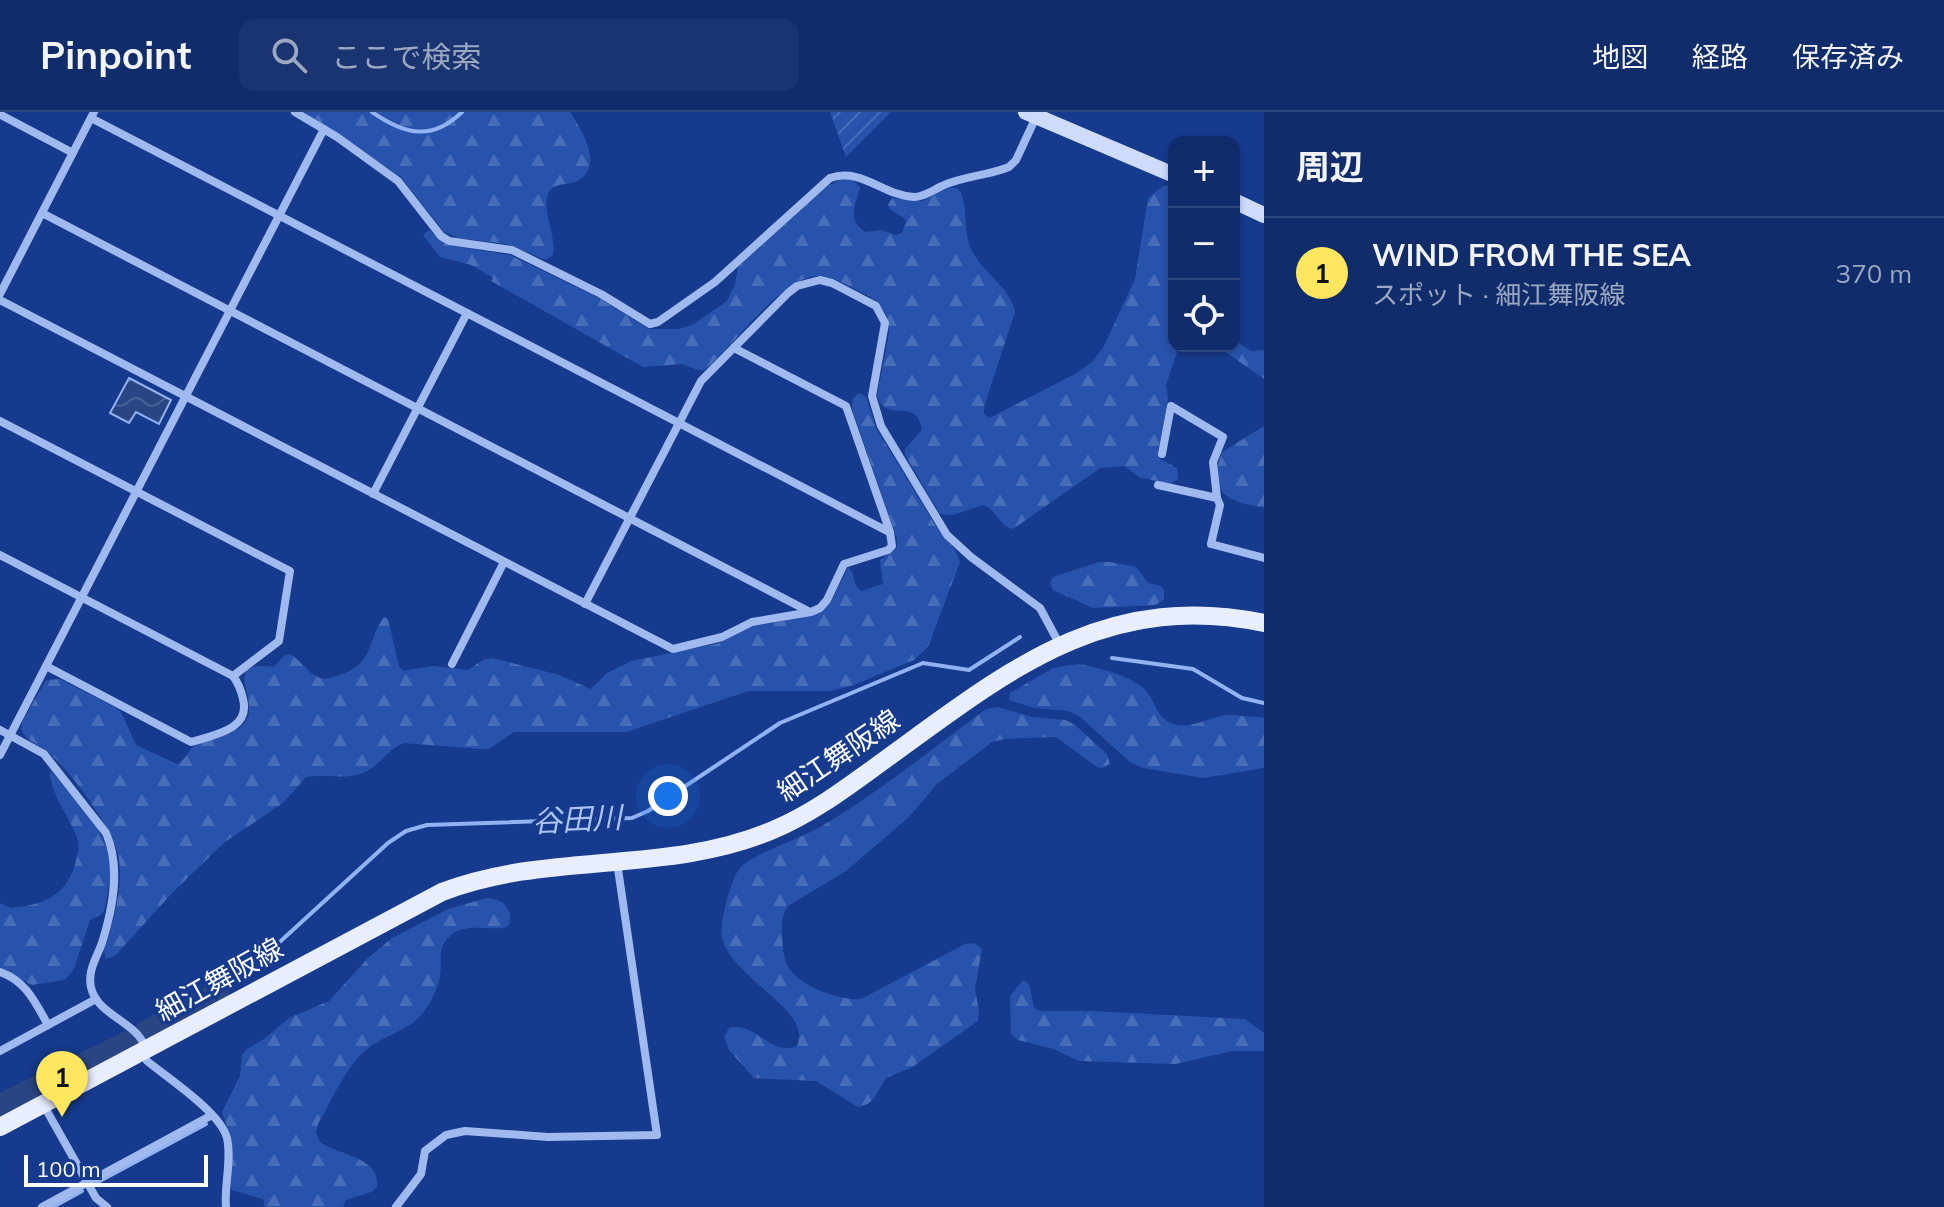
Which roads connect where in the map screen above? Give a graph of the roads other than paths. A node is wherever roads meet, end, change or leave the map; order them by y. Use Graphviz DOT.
graph roads {
  1 [pos="295,112"];
  2 [pos="1031,114"];
  3 [pos="1,115"];
  4 [pos="93,115"];
  5 [pos="324,129"];
  6 [pos="73,153"];
  7 [pos="1168,172"];
  8 [pos="1240,204"];
  9 [pos="42,213"];
  10 [pos="1264,215"];
  11 [pos="280,216"];
  12 [pos="0,297"];
  13 [pos="230,311"];
  14 [pos="467,313"];
  15 [pos="734,348"];
  16 [pos="186,397"];
  17 [pos="418,408"];
  18 [pos="0,421"];
  19 [pos="679,423"];
  20 [pos="1162,454"];
  21 [pos="1158,485"];
  22 [pos="136,492"];
  23 [pos="373,494"];
  24 [pos="1217,498"];
  25 [pos="630,518"];
  26 [pos="890,532"];
  27 [pos="0,555"];
  28 [pos="1264,558"];
  29 [pos="504,562"];
  30 [pos="82,597"];
  31 [pos="585,604"];
  32 [pos="811,612"];
  33 [pos="1264,623"];
  34 [pos="1060,645"];
  35 [pos="452,664"];
  36 [pos="46,666"];
  37 [pos="233,676"];
  38 [pos="0,730"];
  39 [pos="10,735"];
  40 [pos="0,755"];
  41 [pos="617,861"];
  42 [pos="0,972"];
  43 [pos="96,999"];
  44 [pos="48,1025"];
  45 [pos="0,1051"];
  46 [pos="145,1051"];
  47 [pos="42,1104"];
  48 [pos="212,1115"];
  49 [pos="0,1127"];
  50 [pos="87,1182"];
  51 [pos="42,1207"];
  52 [pos="107,1207"];
  53 [pos="226,1207"];
  54 [pos="396,1207"];
  1 -- 5 [label="street"];
  2 -- 5 [label="street"];
  2 -- 7 [label="street"];
  3 -- 6 [label="street"];
  4 -- 6 [label="street"];
  4 -- 11 [label="street"];
  5 -- 11 [label="street"];
  6 -- 9 [label="street"];
  8 -- 10 [label="street"];
  9 -- 12 [label="street"];
  9 -- 13 [label="street"];
  11 -- 13 [label="street"];
  11 -- 14 [label="street"];
  12 -- 16 [label="street"];
  13 -- 16 [label="street"];
  13 -- 17 [label="street"];
  14 -- 17 [label="street"];
  14 -- 19 [label="street"];
  15 -- 19 [label="street"];
  15 -- 26 [label="street"];
  15 -- 34 [label="street"];
  16 -- 22 [label="street"];
  16 -- 23 [label="street"];
  17 -- 23 [label="street"];
  17 -- 25 [label="street"];
  18 -- 22 [label="street"];
  19 -- 25 [label="street"];
  19 -- 26 [label="street"];
  20 -- 24 [label="street"];
  21 -- 24 [label="street"];
  22 -- 30 [label="street"];
  22 -- 37 [label="street"];
  23 -- 29 [label="street"];
  24 -- 28 [label="street"];
  25 -- 31 [label="street"];
  25 -- 32 [label="street"];
  26 -- 32 [label="street"];
  27 -- 30 [label="street"];
  29 -- 31 [label="street"];
  29 -- 35 [label="street"];
  30 -- 36 [label="street"];
  30 -- 37 [label="street"];
  31 -- 32 [label="street"];
  33 -- 34 [label="main road, 細江舞阪線"];
  34 -- 41 [label="main road, 細江舞阪線"];
  36 -- 37 [label="street"];
  36 -- 39 [label="street"];
  38 -- 39 [label="street"];
  39 -- 40 [label="street"];
  39 -- 43 [label="street"];
  41 -- 46 [label="main road, 細江舞阪線"];
  41 -- 54 [label="street"];
  42 -- 44 [label="street"];
  43 -- 44 [label="street"];
  43 -- 46 [label="street"];
  44 -- 45 [label="street"];
  46 -- 47 [label="main road, 細江舞阪線"];
  46 -- 48 [label="street"];
  47 -- 49 [label="main road, 細江舞阪線"];
  47 -- 50 [label="street"];
  48 -- 50 [label="street"];
  48 -- 53 [label="street"];
  50 -- 51 [label="street"];
  50 -- 52 [label="street"];
}
